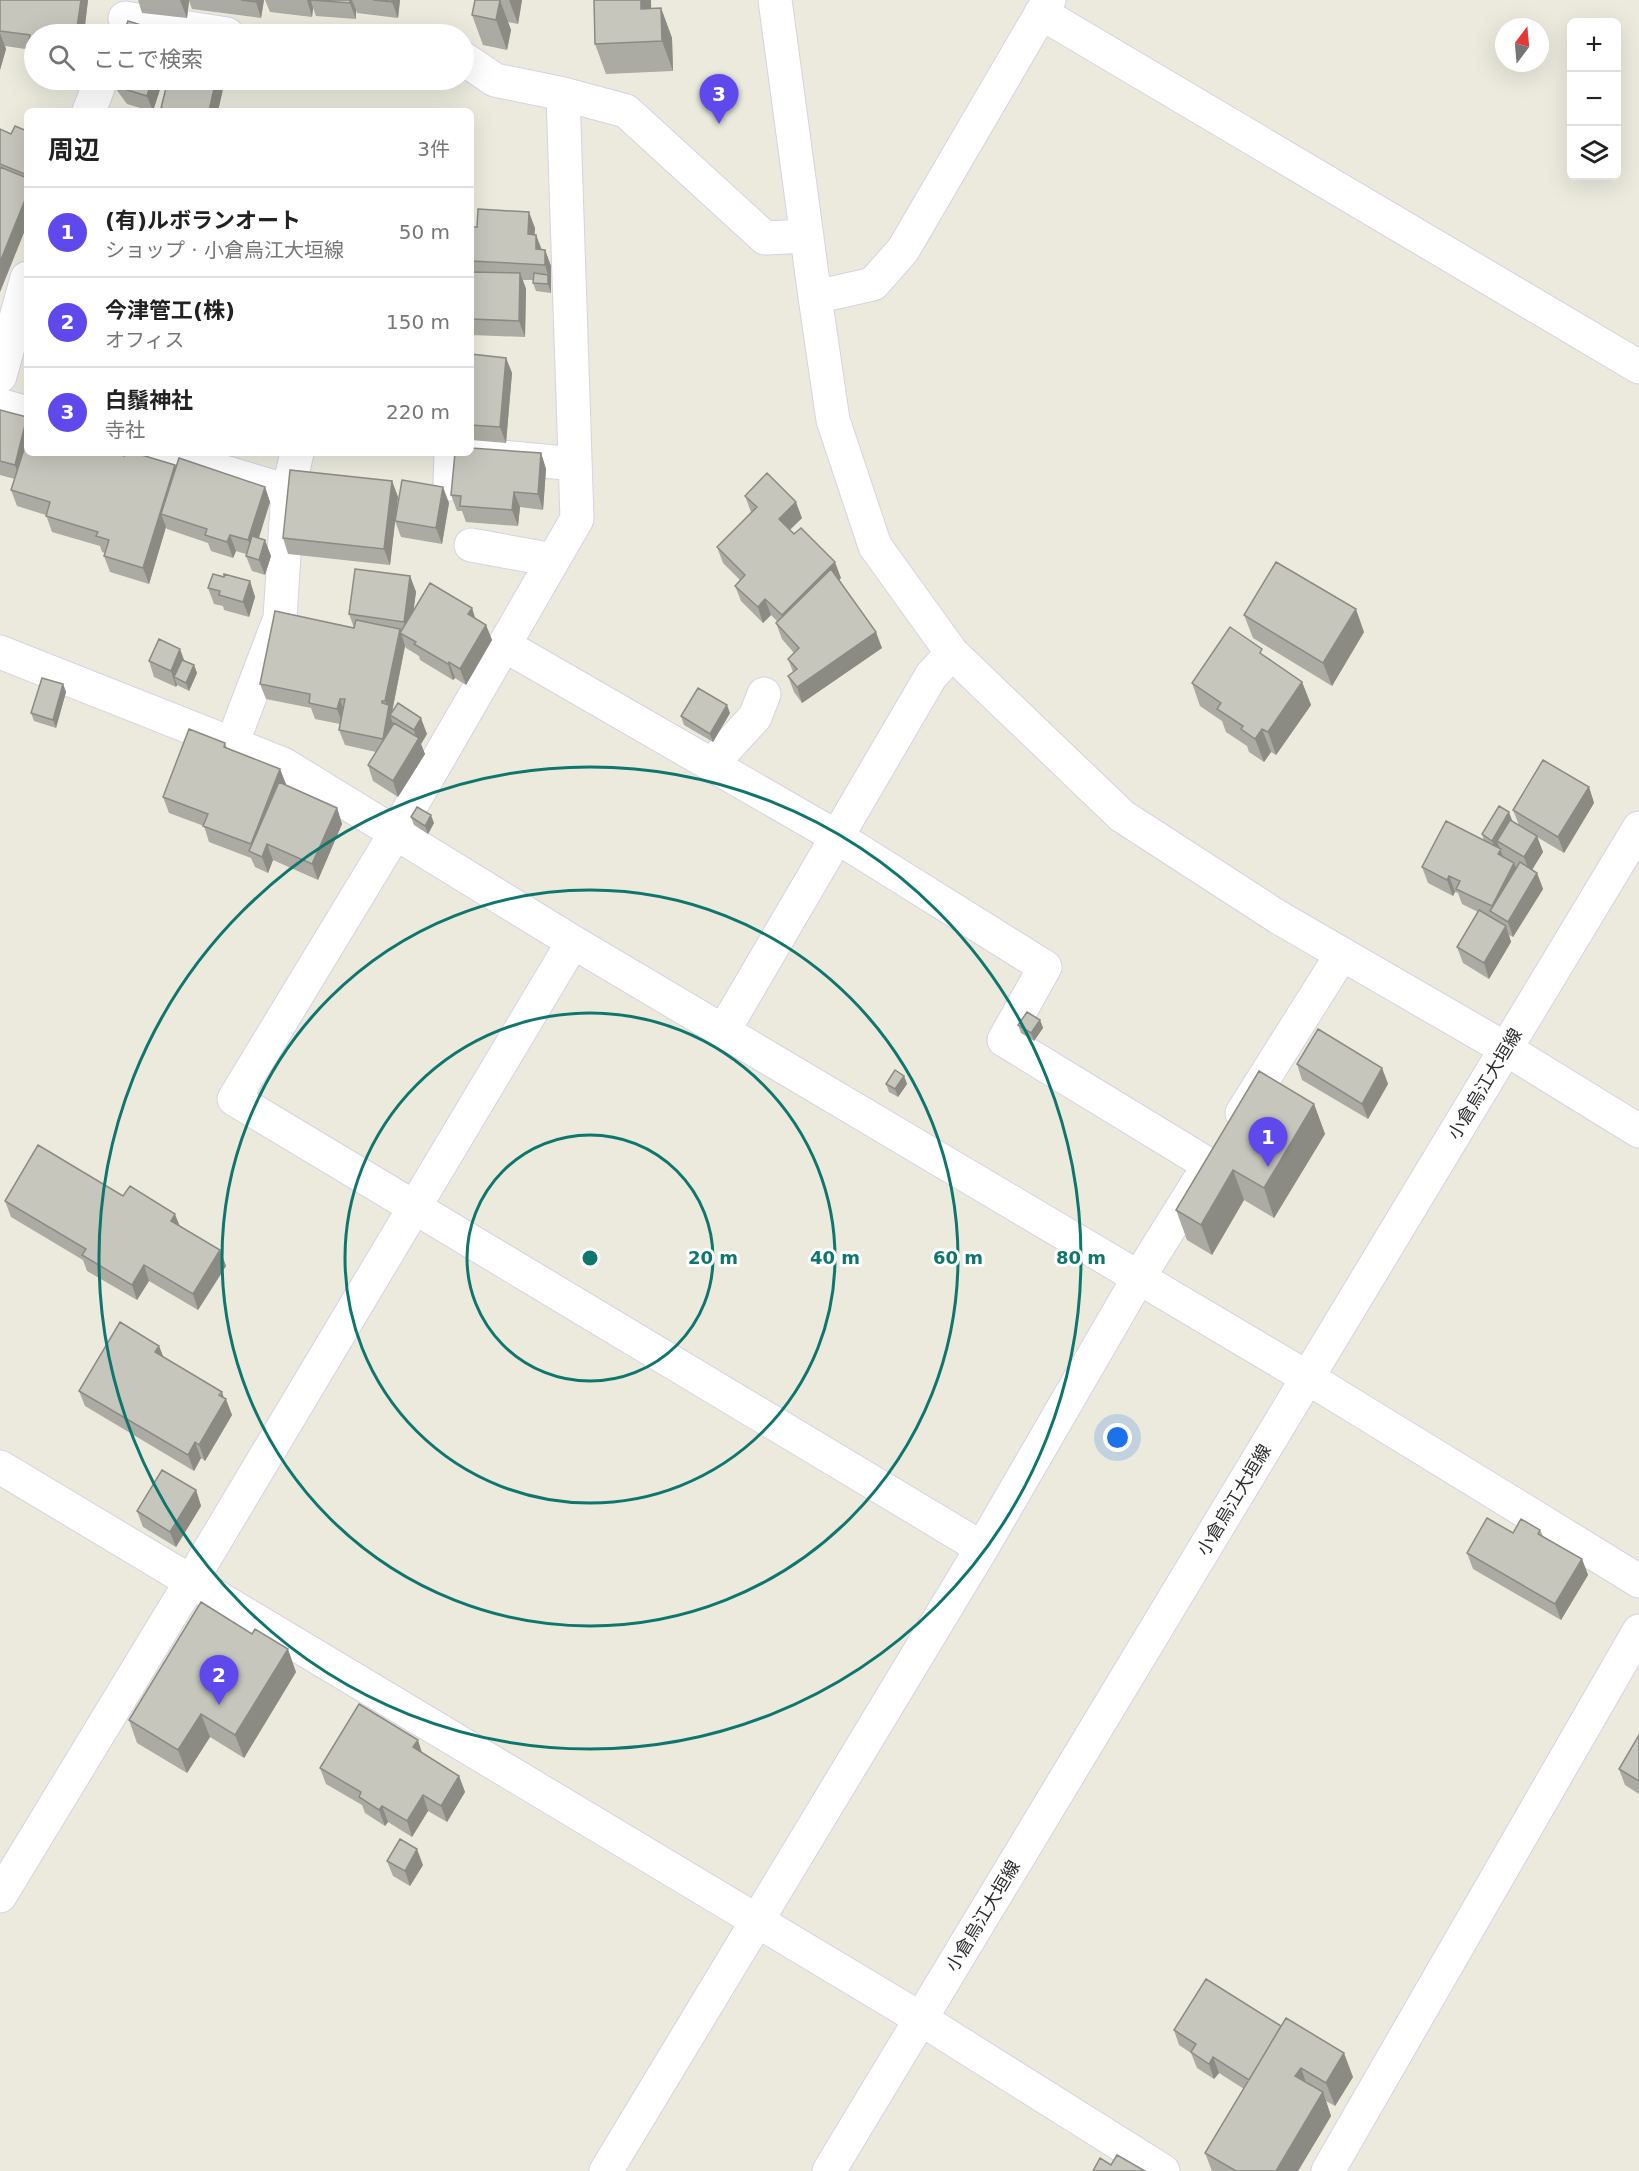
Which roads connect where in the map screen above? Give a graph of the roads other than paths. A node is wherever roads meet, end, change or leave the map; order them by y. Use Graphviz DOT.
graph roads {
  1 [pos="775,0"];
  2 [pos="1045,6"];
  3 [pos="125,18"];
  4 [pos="163,24"];
  5 [pos="474,66"];
  6 [pos="97,90"];
  7 [pos="563,94"];
  8 [pos="90,108"];
  9 [pos="807,236"];
  10 [pos="24,289"];
  11 [pos="814,297"];
  12 [pos="3,356"];
  13 [pos="1639,367"];
  14 [pos="0,405"];
  15 [pos="24,412"];
  16 [pos="474,454"];
  17 [pos="170,456"];
  18 [pos="296,456"];
  19 [pos="575,464"];
  20 [pos="288,491"];
  21 [pos="471,545"];
  22 [pos="554,560"];
  23 [pos="504,645"];
  24 [pos="0,652"];
  25 [pos="952,653"];
  26 [pos="764,694"];
  27 [pos="232,744"];
  28 [pos="712,764"];
  29 [pos="1639,828"];
  30 [pos="396,832"];
  31 [pos="837,837"];
  32 [pos="573,942"];
  33 [pos="1342,954"];
  34 [pos="724,1030"];
  35 [pos="1506,1049"];
  36 [pos="1639,1131"];
  37 [pos="1220,1148"];
  38 [pos="415,1207"];
  39 [pos="1139,1277"];
  40 [pos="1308,1378"];
  41 [pos="0,1467"];
  42 [pos="982,1548"];
  43 [pos="1639,1581"];
  44 [pos="190,1583"];
  45 [pos="1639,1631"];
  46 [pos="0,1896"];
  47 [pos="757,1921"];
  48 [pos="921,2019"];
  49 [pos="606,2171"];
  50 [pos="829,2171"];
  51 [pos="1163,2171"];
  52 [pos="1328,2171"];
  1 -- 9 [label="street"];
  2 -- 11 [label="street"];
  2 -- 13 [label="street"];
  3 -- 4 [label="street"];
  5 -- 7 [label="street"];
  6 -- 8 [label="street"];
  7 -- 9 [label="street"];
  7 -- 19 [label="street"];
  9 -- 11 [label="street"];
  10 -- 12 [label="street"];
  11 -- 25 [label="street"];
  14 -- 15 [label="street"];
  16 -- 19 [label="street"];
  17 -- 20 [label="street"];
  18 -- 20 [label="street"];
  19 -- 22 [label="street"];
  20 -- 27 [label="street"];
  21 -- 22 [label="street"];
  22 -- 23 [label="street"];
  23 -- 28 [label="street"];
  23 -- 30 [label="street"];
  24 -- 27 [label="street"];
  25 -- 31 [label="street"];
  25 -- 33 [label="street"];
  26 -- 28 [label="street"];
  27 -- 30 [label="street"];
  28 -- 31 [label="street"];
  29 -- 35 [label="street, 小倉烏江大垣線"];
  30 -- 32 [label="street"];
  30 -- 38 [label="street"];
  31 -- 34 [label="street"];
  31 -- 37 [label="street"];
  32 -- 34 [label="street"];
  32 -- 38 [label="street"];
  33 -- 35 [label="street"];
  33 -- 37 [label="street"];
  34 -- 39 [label="street"];
  35 -- 36 [label="street"];
  35 -- 40 [label="street, 小倉烏江大垣線"];
  37 -- 39 [label="street"];
  38 -- 42 [label="street"];
  38 -- 44 [label="street"];
  39 -- 40 [label="street"];
  39 -- 42 [label="street"];
  40 -- 43 [label="street"];
  40 -- 48 [label="street, 小倉烏江大垣線"];
  41 -- 44 [label="street"];
  42 -- 47 [label="street"];
  44 -- 46 [label="street"];
  44 -- 47 [label="street"];
  45 -- 52 [label="street"];
  47 -- 48 [label="street"];
  47 -- 49 [label="street"];
  48 -- 50 [label="street, 小倉烏江大垣線"];
  48 -- 51 [label="street"];
}
